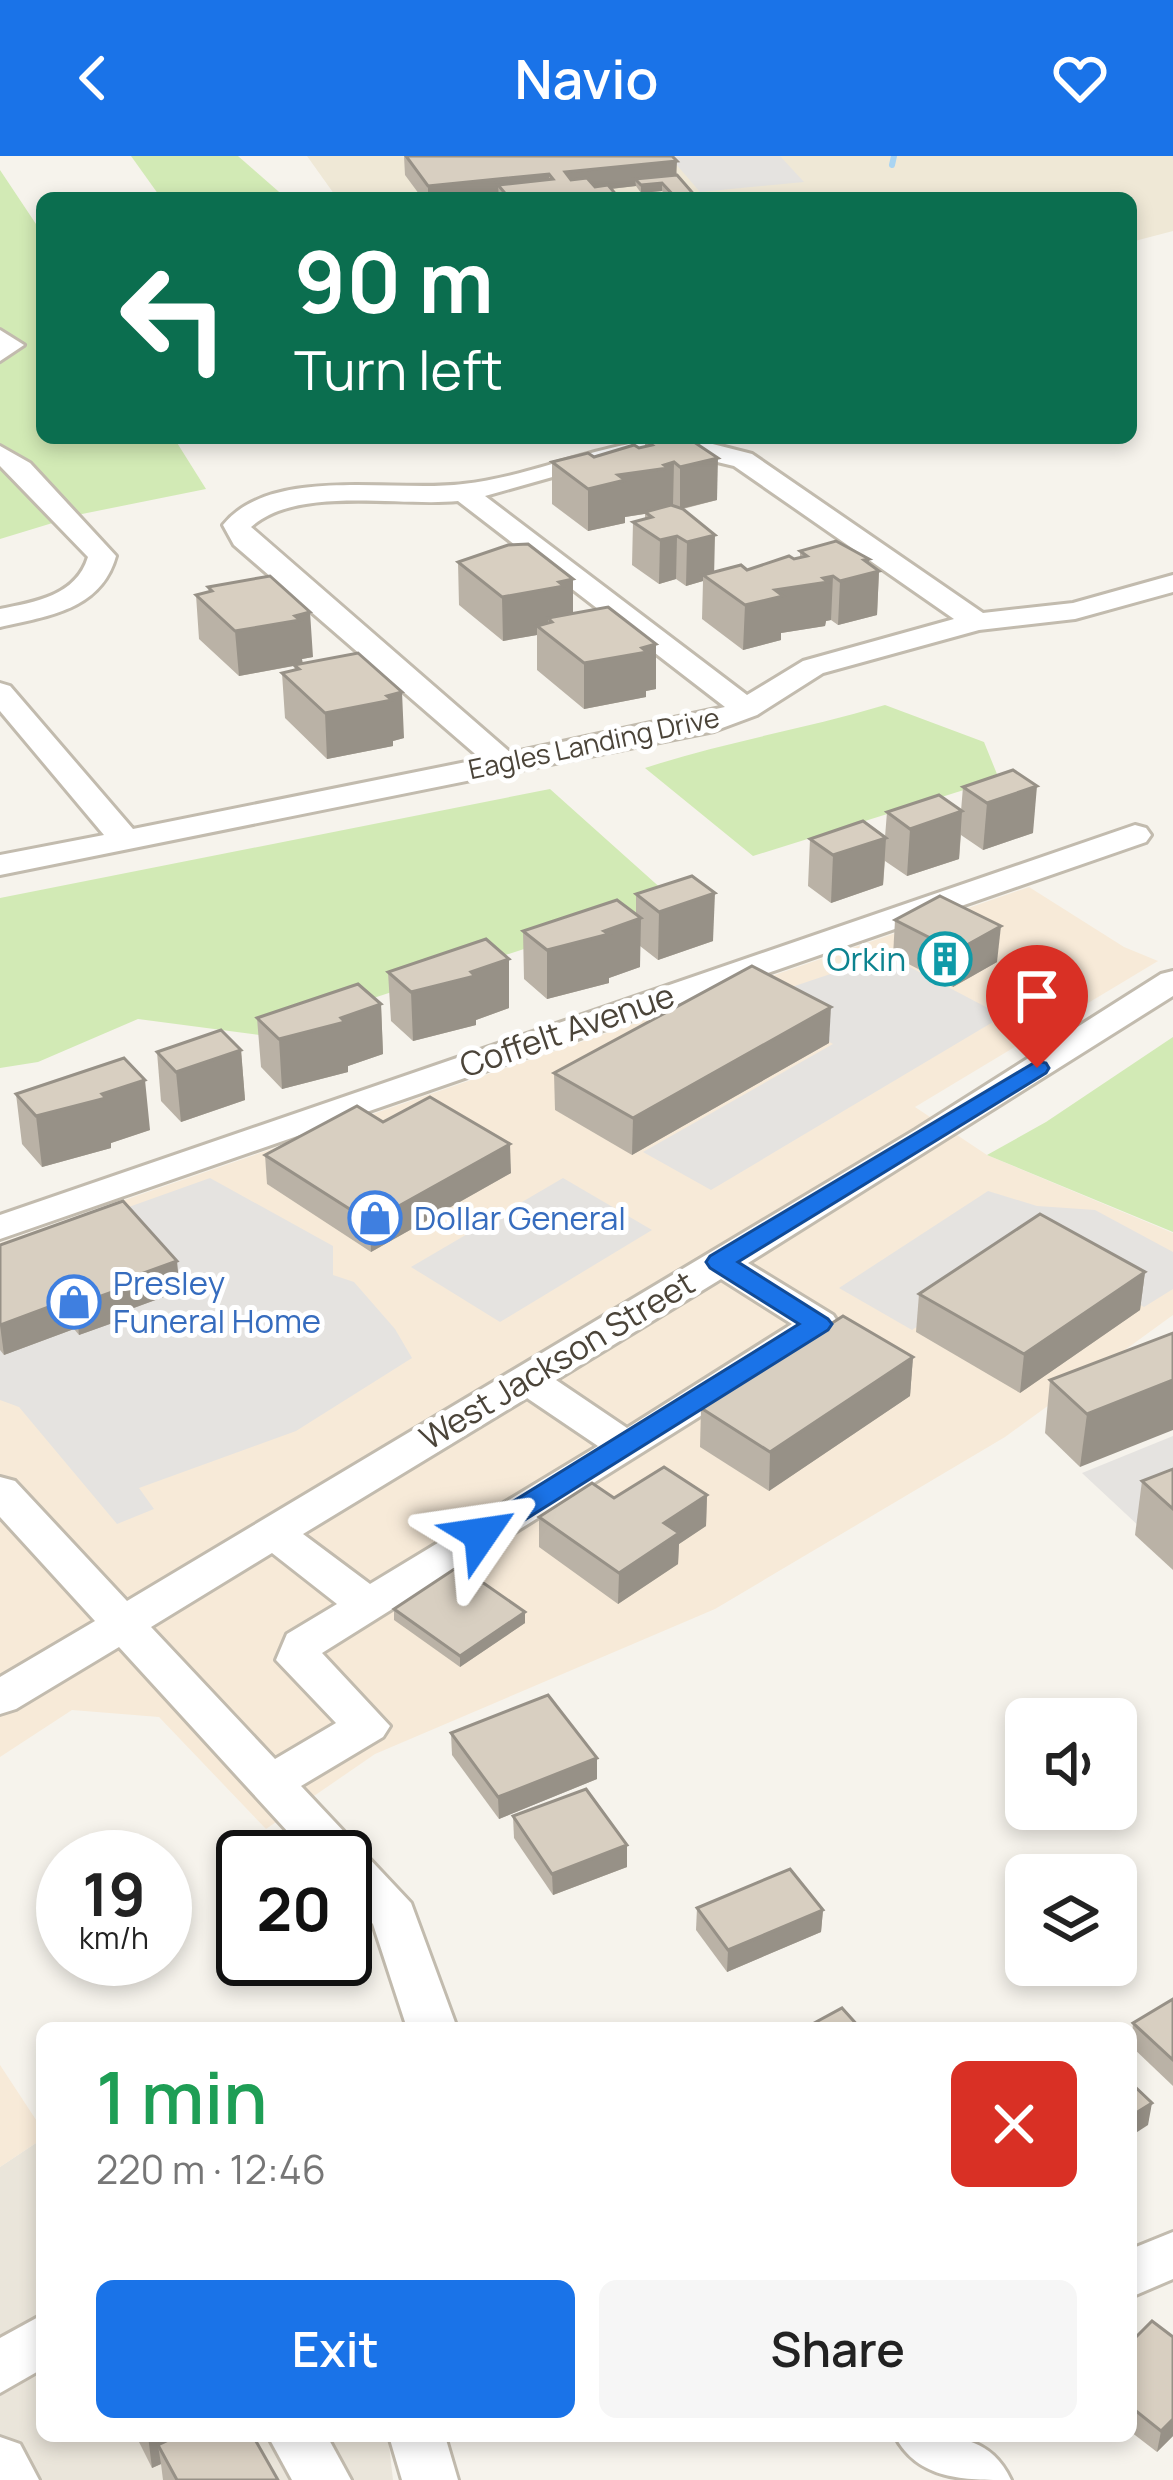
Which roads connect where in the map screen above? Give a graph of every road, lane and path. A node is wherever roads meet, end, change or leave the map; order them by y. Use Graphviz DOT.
graph roads {
  1 [pos="0,337"];
  2 [pos="0,354"];
  3 [pos="663,444"];
  4 [pos="704,444"];
  5 [pos="0,454"];
  6 [pos="464,493"];
  7 [pos="1173,584"];
  8 [pos="0,618"];
  9 [pos="977,622"];
  10 [pos="0,692"];
  11 [pos="746,709"];
  12 [pos="505,764"];
  13 [pos="1136,835"];
  14 [pos="126,839"];
  15 [pos="0,866"];
  16 [pos="1173,981"];
  17 [pos="0,1228"];
  18 [pos="720,1262"];
  19 [pos="527,1379"];
  20 [pos="627,1447"];
  21 [pos="0,1491"];
  22 [pos="272,1532"];
  23 [pos="368,1605"];
  24 [pos="123,1623"];
  25 [pos="0,1698"];
  26 [pos="270,1784"];
  27 [pos="313,1830"];
  28 [pos="372,1893"];
  29 [pos="430,2022"];
  30 [pos="1173,2254"];
  31 [pos="1137,2271"];
  32 [pos="36,2342"];
  33 [pos="0,2369"];
  34 [pos="300,2442"];
  35 [pos="419,2442"];
  36 [pos="931,2442"];
  37 [pos="0,2462"];
  38 [pos="10,2480"];
  39 [pos="323,2480"];
  40 [pos="430,2480"];
  41 [pos="983,2480"];
  1 -- 2 [label="street"];
  3 -- 6 [label="street"];
  4 -- 9 [label="street"];
  5 -- 8 [label="street"];
  6 -- 11 [label="street"];
  6 -- 12 [label="street"];
  7 -- 9 [label="street, Eagles Landing Drive"];
  9 -- 11 [label="street, Eagles Landing Drive"];
  10 -- 14 [label="street"];
  11 -- 12 [label="street, Eagles Landing Drive"];
  12 -- 14 [label="street, Eagles Landing Drive"];
  13 -- 17 [label="street, Coffelt Avenue"];
  14 -- 15 [label="street, Eagles Landing Drive"];
  16 -- 18 [label="street, West Jackson Street"];
  18 -- 19 [label="street, West Jackson Street"];
  18 -- 20 [label="street"];
  19 -- 20 [label="street"];
  19 -- 22 [label="street, West Jackson Street"];
  20 -- 23 [label="street"];
  21 -- 24 [label="street"];
  22 -- 23 [label="street"];
  22 -- 24 [label="street, West Jackson Street"];
  23 -- 26 [label="street"];
  24 -- 25 [label="street, West Jackson Street"];
  24 -- 26 [label="street"];
  26 -- 27 [label="street"];
  28 -- 29 [label="street"];
  30 -- 31 [label="street"];
  32 -- 33 [label="street"];
  34 -- 39 [label="street"];
  35 -- 40 [label="street"];
  36 -- 41 [label="street"];
  37 -- 38 [label="street"];
}
